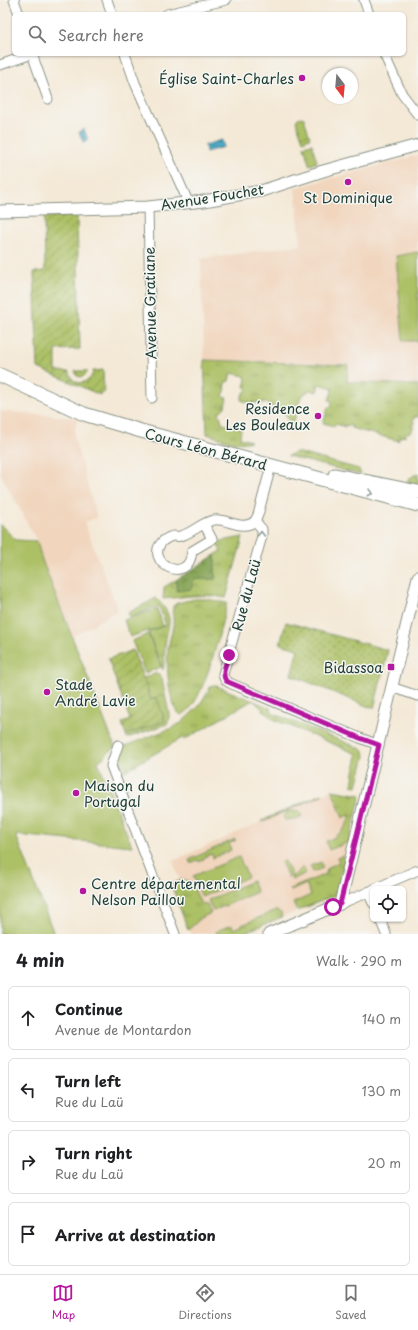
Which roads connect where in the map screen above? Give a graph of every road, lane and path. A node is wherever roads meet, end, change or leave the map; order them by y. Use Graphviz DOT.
graph roads {
  1 [pos="14,0"];
  2 [pos="107,0"];
  3 [pos="226,0"];
  4 [pos="364,0"];
  5 [pos="199,3"];
  6 [pos="18,12"];
  7 [pos="111,12"];
  8 [pos="173,12"];
  9 [pos="368,12"];
  10 [pos="26,56"];
  11 [pos="33,56"];
  12 [pos="126,56"];
  13 [pos="385,56"];
  14 [pos="0,65"];
  15 [pos="48,99"];
  16 [pos="418,115"];
  17 [pos="418,144"];
  18 [pos="187,203"];
  19 [pos="148,208"];
  20 [pos="0,211"];
  21 [pos="0,366"];
  22 [pos="0,375"];
  23 [pos="152,398"];
  24 [pos="271,466"];
  25 [pos="418,492"];
  26 [pos="418,505"];
  27 [pos="255,521"];
  28 [pos="204,524"];
  29 [pos="418,577"];
  30 [pos="392,688"];
  31 [pos="418,696"];
  32 [pos="118,745"];
  33 [pos="379,745"];
  34 [pos="418,870"];
  35 [pos="381,886"];
  36 [pos="370,891"];
  37 [pos="340,904"];
  38 [pos="381,922"];
  39 [pos="175,934"];
  40 [pos="269,934"];
  41 [pos="386,934"];
  1 -- 6 [label="street"];
  2 -- 7 [label="street"];
  3 -- 5 [label="street"];
  4 -- 9 [label="street"];
  5 -- 8 [label="street"];
  10 -- 14 [label="street"];
  11 -- 15 [label="street"];
  12 -- 18 [label="street"];
  13 -- 16 [label="street"];
  17 -- 18 [label="street, Avenue Fouchet"];
  18 -- 19 [label="street, Avenue Fouchet"];
  19 -- 20 [label="street, Avenue Fouchet"];
  19 -- 23 [label="street, Avenue Gratiane"];
  21 -- 25 [label="main road, Cours Léon Bérard"];
  22 -- 24 [label="main road, Cours Léon Bérard"];
  24 -- 26 [label="main road, Cours Léon Bérard, one-way"];
  24 -- 27 [label="street"];
  27 -- 28 [label="street"];
  33 -- 27 [label="street, Rue du Laü, one-way"];
  28 -- 28 [label="street"];
  29 -- 30 [label="street"];
  30 -- 31 [label="street"];
  30 -- 33 [label="street"];
  32 -- 39 [label="street"];
  33 -- 37 [label="street"];
  34 -- 35 [label="street"];
  36 -- 37 [label="street"];
  37 -- 40 [label="street"];
  38 -- 41 [label="street"];
}
